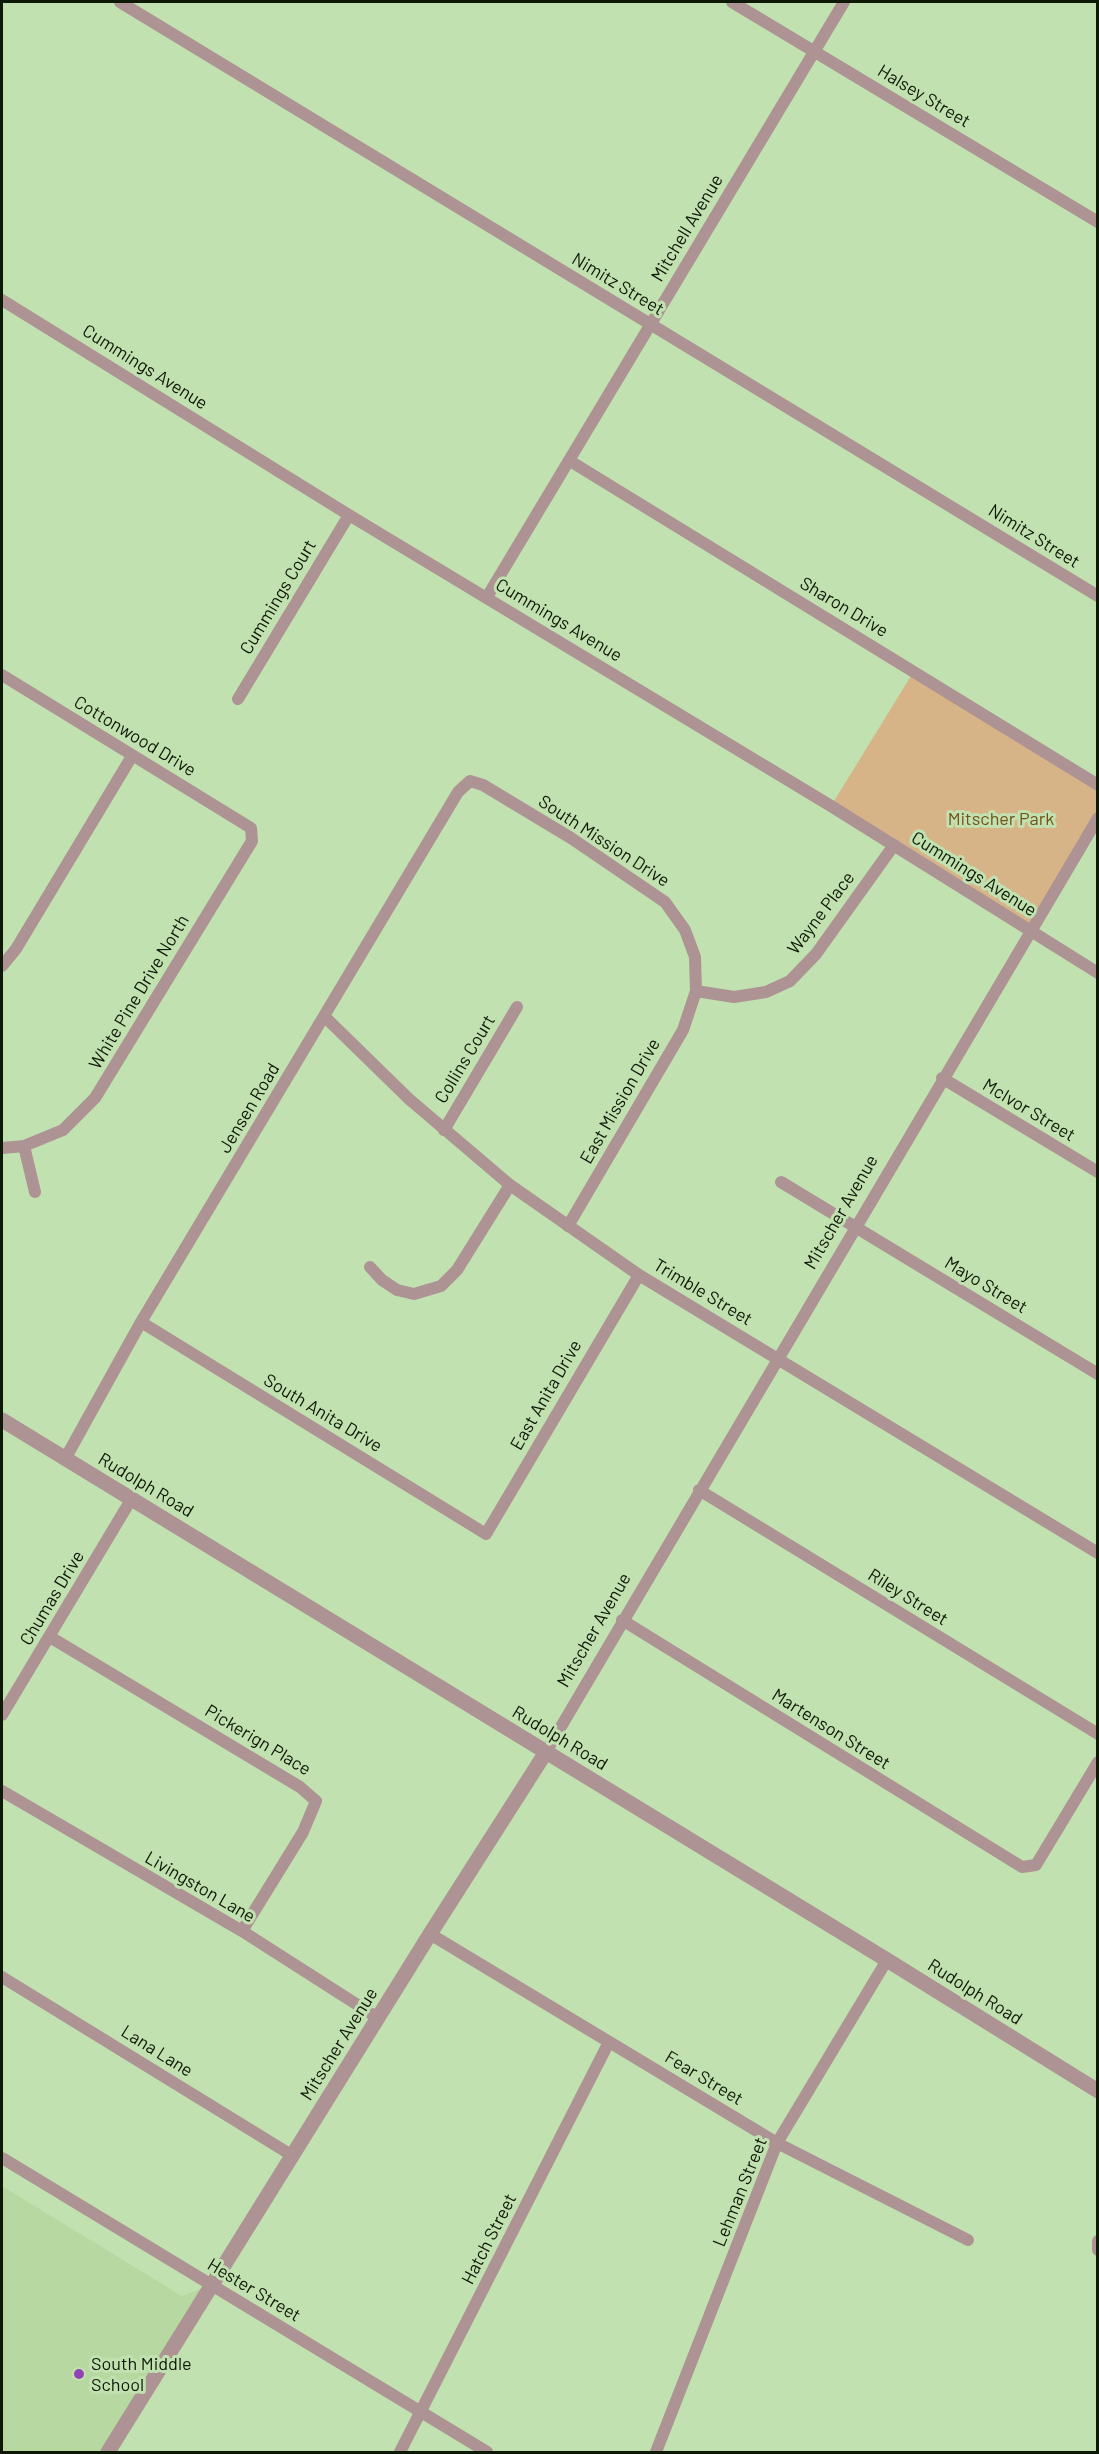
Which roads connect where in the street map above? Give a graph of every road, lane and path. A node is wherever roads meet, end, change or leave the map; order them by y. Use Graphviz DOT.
graph roads {
  1 [pos="120,2"];
  2 [pos="732,2"];
  3 [pos="844,2"];
  4 [pos="815,52"];
  5 [pos="1098,222"];
  6 [pos="2,300"];
  7 [pos="650,323"];
  8 [pos="570,461"];
  9 [pos="349,515"];
  10 [pos="1098,596"];
  11 [pos="487,597"];
  12 [pos="2,675"];
  13 [pos="238,699"];
  14 [pos="132,756"];
  15 [pos="470,781"];
  16 [pos="1098,785"];
  17 [pos="1098,818"];
  18 [pos="251,828"];
  19 [pos="894,845"];
  20 [pos="1030,931"];
  21 [pos="2,966"];
  22 [pos="1098,973"];
  23 [pos="696,991"];
  24 [pos="517,1007"];
  25 [pos="325,1017"];
  26 [pos="942,1078"];
  27 [pos="444,1130"];
  28 [pos="24,1146"];
  29 [pos="2,1148"];
  30 [pos="1098,1172"];
  31 [pos="781,1182"];
  32 [pos="510,1185"];
  33 [pos="35,1192"];
  34 [pos="568,1226"];
  35 [pos="855,1226"];
  36 [pos="370,1267"];
  37 [pos="639,1275"];
  38 [pos="141,1322"];
  39 [pos="778,1358"];
  40 [pos="1098,1374"];
  41 [pos="2,1420"];
  42 [pos="65,1459"];
  43 [pos="699,1490"];
  44 [pos="132,1498"];
  45 [pos="486,1534"];
  46 [pos="1098,1553"];
  47 [pos="622,1620"];
  48 [pos="50,1637"];
  49 [pos="2,1715"];
  50 [pos="1098,1734"];
  51 [pos="546,1752"];
  52 [pos="1098,1762"];
  53 [pos="2,1791"];
  54 [pos="242,1931"];
  55 [pos="430,1934"];
  56 [pos="887,1960"];
  57 [pos="2,1977"];
  58 [pos="378,2018"];
  59 [pos="609,2042"];
  60 [pos="1096,2087"];
  61 [pos="777,2143"];
  62 [pos="293,2156"];
  63 [pos="2,2158"];
  64 [pos="968,2240"];
  65 [pos="1098,2241"];
  66 [pos="1098,2250"];
  67 [pos="211,2285"];
  68 [pos="421,2413"];
  69 [pos="108,2452"];
  70 [pos="400,2452"];
  71 [pos="487,2452"];
  72 [pos="656,2452"];
  1 -- 7 [label="street, Nimitz Street"];
  2 -- 4 [label="street, Halsey Street"];
  3 -- 4 [label="street, Mitchell Avenue"];
  4 -- 5 [label="street, Halsey Street"];
  4 -- 7 [label="street, Mitchell Avenue"];
  6 -- 9 [label="street, Cummings Avenue"];
  7 -- 8 [label="street, Mitchell Avenue"];
  7 -- 10 [label="street, Nimitz Street"];
  8 -- 11 [label="street, Mitchell Avenue"];
  8 -- 16 [label="street, Sharon Drive"];
  9 -- 11 [label="street, Cummings Avenue"];
  9 -- 13 [label="street, Cummings Court"];
  11 -- 19 [label="street, Cummings Avenue"];
  12 -- 14 [label="street, Cottonwood Drive"];
  14 -- 18 [label="street, Cottonwood Drive"];
  14 -- 21 [label="street"];
  15 -- 23 [label="street, South Mission Drive"];
  15 -- 25 [label="street, Jensen Road"];
  17 -- 20 [label="street, Mitscher Avenue"];
  18 -- 28 [label="street, White Pine Drive North"];
  19 -- 20 [label="street, Cummings Avenue"];
  19 -- 23 [label="street, Wayne Place"];
  20 -- 22 [label="street, Cummings Avenue"];
  20 -- 26 [label="street, Mitscher Avenue"];
  23 -- 34 [label="street, East Mission Drive"];
  24 -- 27 [label="street, Collins Court"];
  25 -- 27 [label="street, Trimble Street"];
  25 -- 38 [label="street, Jensen Road"];
  26 -- 30 [label="street, McIvor Street"];
  26 -- 35 [label="street, Mitscher Avenue"];
  27 -- 32 [label="street, Trimble Street"];
  28 -- 29 [label="street, White Pine Drive North"];
  28 -- 33 [label="street"];
  31 -- 35 [label="street, Mayo Street"];
  32 -- 34 [label="street, Trimble Street"];
  32 -- 36 [label="street"];
  34 -- 37 [label="street, Trimble Street"];
  35 -- 39 [label="street, Mitscher Avenue"];
  35 -- 40 [label="street, Mayo Street"];
  37 -- 39 [label="street, Trimble Street"];
  37 -- 45 [label="street, East Anita Drive"];
  38 -- 42 [label="street, Jensen Road"];
  38 -- 45 [label="street, South Anita Drive"];
  39 -- 43 [label="street, Mitscher Avenue"];
  39 -- 46 [label="street, Trimble Street"];
  41 -- 42 [label="street, Rudolph Road"];
  42 -- 44 [label="street, Rudolph Road"];
  43 -- 47 [label="street, Mitscher Avenue"];
  43 -- 50 [label="street, Riley Street"];
  44 -- 48 [label="street, Chumas Drive"];
  44 -- 51 [label="street, Rudolph Road"];
  47 -- 51 [label="street, Mitscher Avenue"];
  47 -- 52 [label="street, Martenson Street"];
  48 -- 49 [label="street, Chumas Drive"];
  48 -- 54 [label="street, Pickerign Place"];
  51 -- 55 [label="street, Mitscher Avenue"];
  51 -- 56 [label="street, Rudolph Road"];
  53 -- 54 [label="street, Livingston Lane"];
  54 -- 58 [label="street, Livingston Lane"];
  55 -- 58 [label="street, Mitscher Avenue"];
  55 -- 59 [label="street, Fear Street"];
  56 -- 60 [label="street, Rudolph Road"];
  56 -- 61 [label="street, Lehman Street"];
  57 -- 62 [label="street, Lana Lane"];
  58 -- 62 [label="street, Mitscher Avenue"];
  59 -- 61 [label="street, Fear Street"];
  59 -- 68 [label="street, Hatch Street"];
  61 -- 64 [label="street, Fear Street"];
  61 -- 72 [label="street, Lehman Street"];
  62 -- 67 [label="street, Mitscher Avenue"];
  63 -- 67 [label="street, Hester Street"];
  65 -- 66 [label="street"];
  67 -- 68 [label="street, Hester Street"];
  67 -- 69 [label="street, Mitscher Avenue"];
  68 -- 70 [label="street, Hatch Street"];
  68 -- 71 [label="street, Hester Street"];
}
